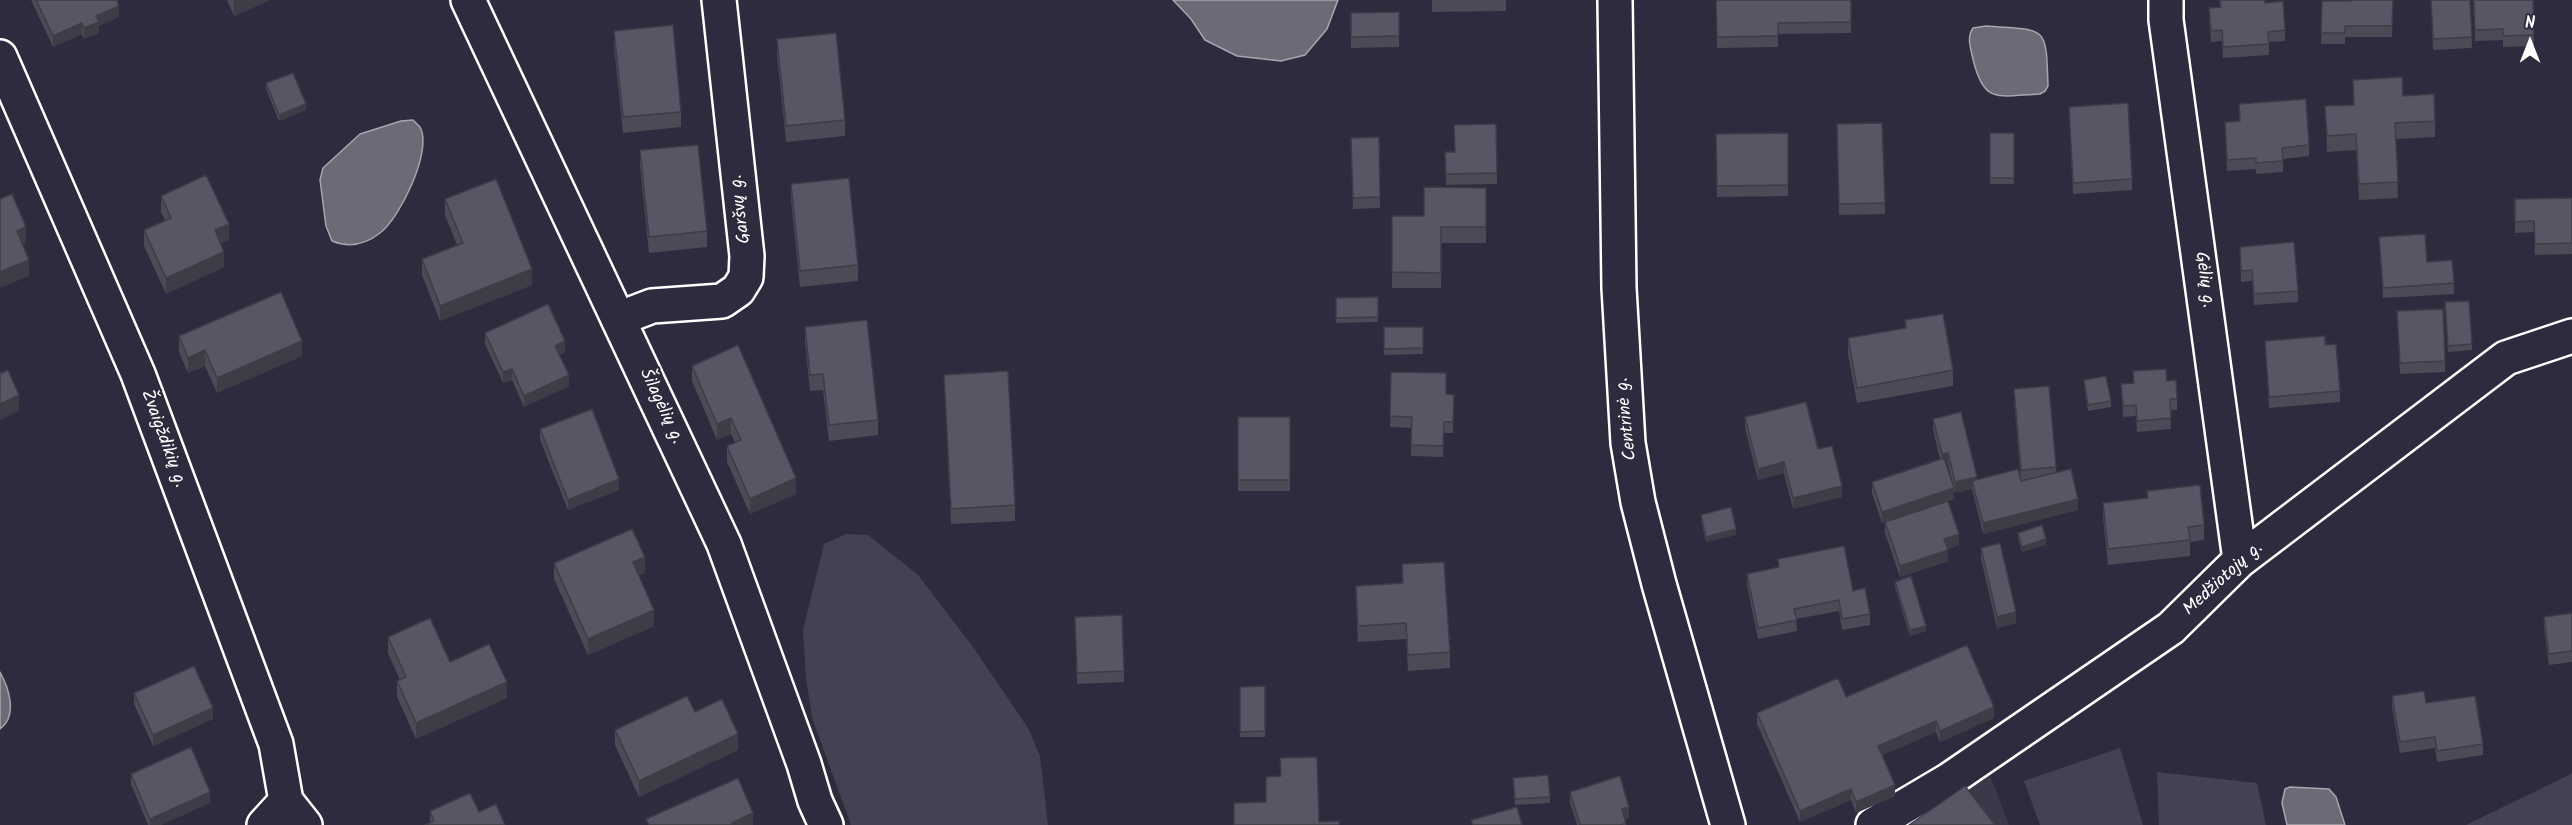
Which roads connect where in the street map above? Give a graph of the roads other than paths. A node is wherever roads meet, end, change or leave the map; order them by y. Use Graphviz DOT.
graph roads {
  1 [pos="468,0"];
  2 [pos="719,0"];
  3 [pos="1615,0"];
  4 [pos="2166,0"];
  5 [pos="0,57"];
  6 [pos="618,319"];
  7 [pos="2572,336"];
  8 [pos="2241,560"];
  9 [pos="296,813"];
  10 [pos="264,825"];
  11 [pos="826,825"];
  12 [pos="1728,825"];
  13 [pos="1873,825"];
  1 -- 6 [label="street, Šilagėlių g."];
  2 -- 6 [label="street, Garšvų g."];
  3 -- 12 [label="street, Centrinė g."];
  4 -- 8 [label="street, Gėlių g."];
  5 -- 9 [label="street, Žvaigždikių g."];
  6 -- 11 [label="street, Šilagėlių g."];
  7 -- 8 [label="street, Medžiotojų g."];
  8 -- 13 [label="street, Medžiotojų g."];
  9 -- 10 [label="street"];
}
